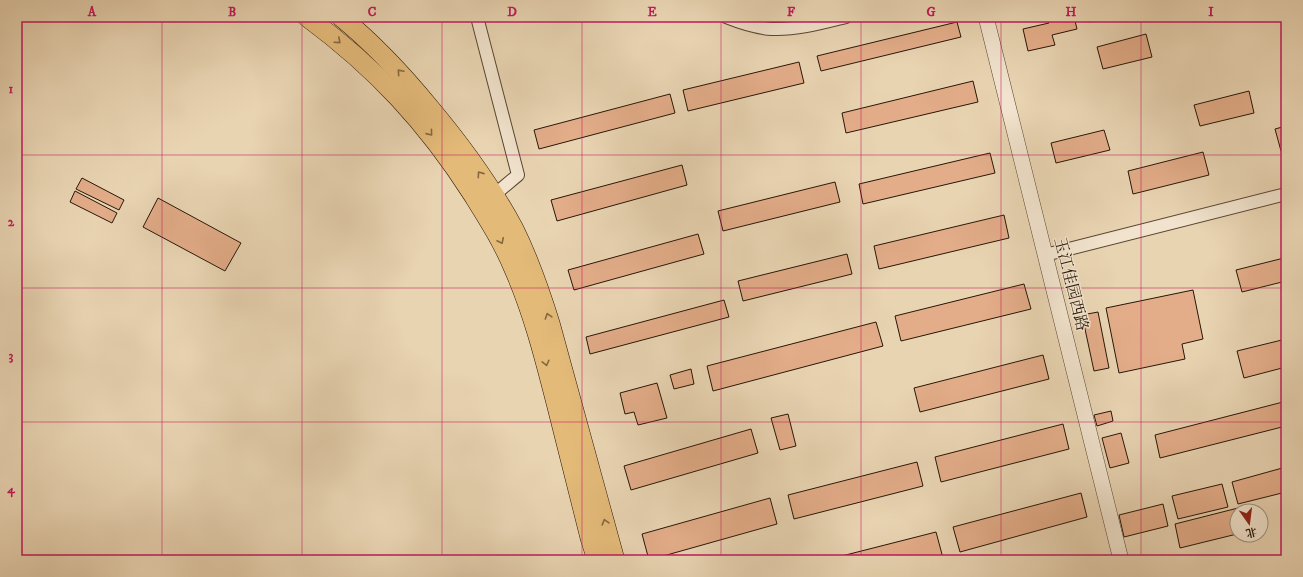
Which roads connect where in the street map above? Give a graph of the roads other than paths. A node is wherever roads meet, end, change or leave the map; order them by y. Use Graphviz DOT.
graph roads {
  1 [pos="307,17"];
  2 [pos="341,17"];
  3 [pos="477,17"];
  4 [pos="726,17"];
  5 [pos="846,17"];
  6 [pos="986,17"];
  7 [pos="1286,194"];
  8 [pos="494,195"];
  9 [pos="1045,255"];
  10 [pos="597,560"];
  11 [pos="615,560"];
  12 [pos="1121,560"];
  1 -- 10 [label="main road, one-way"];
  8 -- 2 [label="main road, one-way"];
  3 -- 8 [label="street"];
  4 -- 5 [label="street"];
  6 -- 9 [label="street, 玉江佳园西路"];
  7 -- 9 [label="street"];
  11 -- 8 [label="main road, one-way"];
  9 -- 12 [label="street, 玉江佳园西路"];
}
